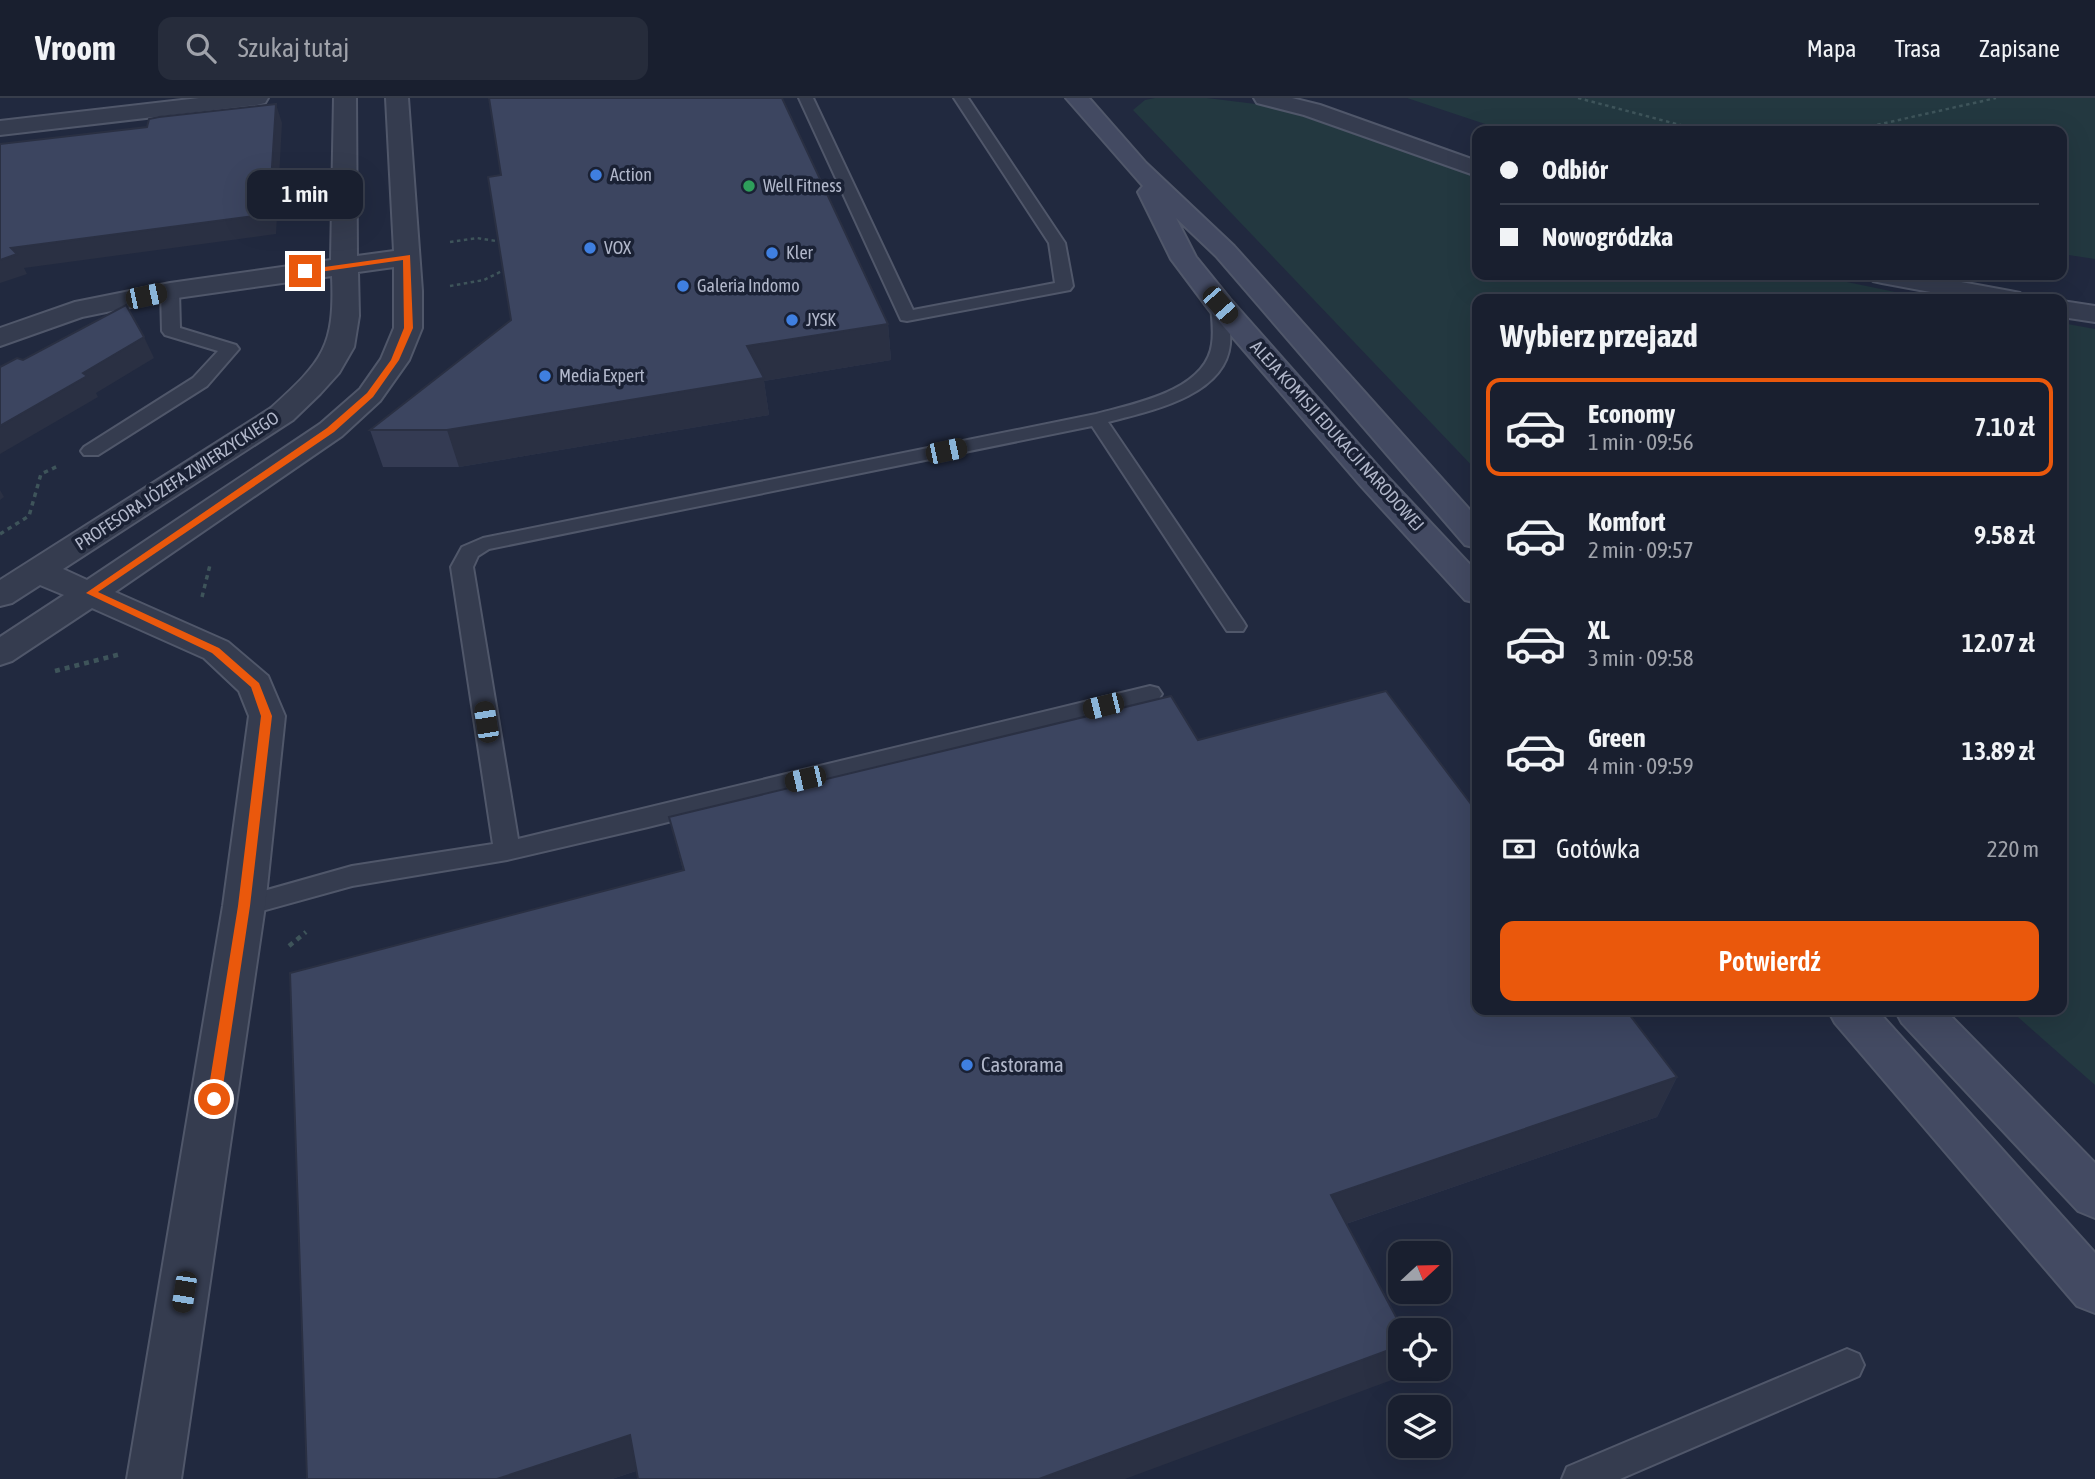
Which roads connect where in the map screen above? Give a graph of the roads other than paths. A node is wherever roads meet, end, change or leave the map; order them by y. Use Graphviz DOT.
graph roads {
  1 [pos="257,98"];
  2 [pos="345,98"];
  3 [pos="397,98"];
  4 [pos="806,98"];
  5 [pos="961,98"];
  6 [pos="1077,98"];
  7 [pos="1265,98"];
  8 [pos="0,128"];
  9 [pos="1472,167"];
  10 [pos="1138,169"];
  11 [pos="407,257"];
  12 [pos="343,266"];
  13 [pos="1909,280"];
  14 [pos="170,291"];
  15 [pos="1983,294"];
  16 [pos="1220,305"];
  17 [pos="2067,310"];
  18 [pos="2095,314"];
  19 [pos="0,338"];
  20 [pos="1097,419"];
  21 [pos="91,451"];
  22 [pos="1472,532"];
  23 [pos="38,571"];
  24 [pos="1472,587"];
  25 [pos="91,593"];
  26 [pos="0,595"];
  27 [pos="1235,626"];
  28 [pos="0,653"];
  29 [pos="1150,694"];
  30 [pos="507,851"];
  31 [pos="244,906"];
  32 [pos="1854,1015"];
  33 [pos="1922,1015"];
  34 [pos="2095,1196"];
  35 [pos="2095,1289"];
  36 [pos="1847,1365"];
  37 [pos="154,1479"];
  38 [pos="1579,1479"];
  1 -- 8 [label="street"];
  2 -- 12 [label="street, PROFESORA JÓZEFA ZWIERZYCKIEGO"];
  3 -- 11 [label="street"];
  4 -- 5 [label="lane"];
  6 -- 10 [label="main road, ALEJA KOMISJI EDUKACJI NARODOWEJ"];
  7 -- 9 [label="street"];
  10 -- 16 [label="main road, ALEJA KOMISJI EDUKACJI NARODOWEJ"];
  10 -- 22 [label="main road, ALEJA KOMISJI EDUKACJI NARODOWEJ"];
  11 -- 12 [label="street"];
  11 -- 25 [label="street"];
  12 -- 14 [label="street"];
  12 -- 23 [label="street, PROFESORA JÓZEFA ZWIERZYCKIEGO"];
  13 -- 15 [label="street"];
  14 -- 19 [label="street"];
  14 -- 21 [label="lane"];
  16 -- 20 [label="lane"];
  16 -- 24 [label="main road, ALEJA KOMISJI EDUKACJI NARODOWEJ"];
  17 -- 18 [label="street"];
  20 -- 27 [label="lane"];
  20 -- 30 [label="lane"];
  23 -- 25 [label="street"];
  23 -- 26 [label="street, PROFESORA JÓZEFA ZWIERZYCKIEGO"];
  25 -- 28 [label="street"];
  25 -- 31 [label="street"];
  29 -- 30 [label="lane"];
  30 -- 31 [label="lane"];
  31 -- 37 [label="street"];
  32 -- 35 [label="main road"];
  33 -- 34 [label="main road"];
  36 -- 38 [label="lane"];
}
